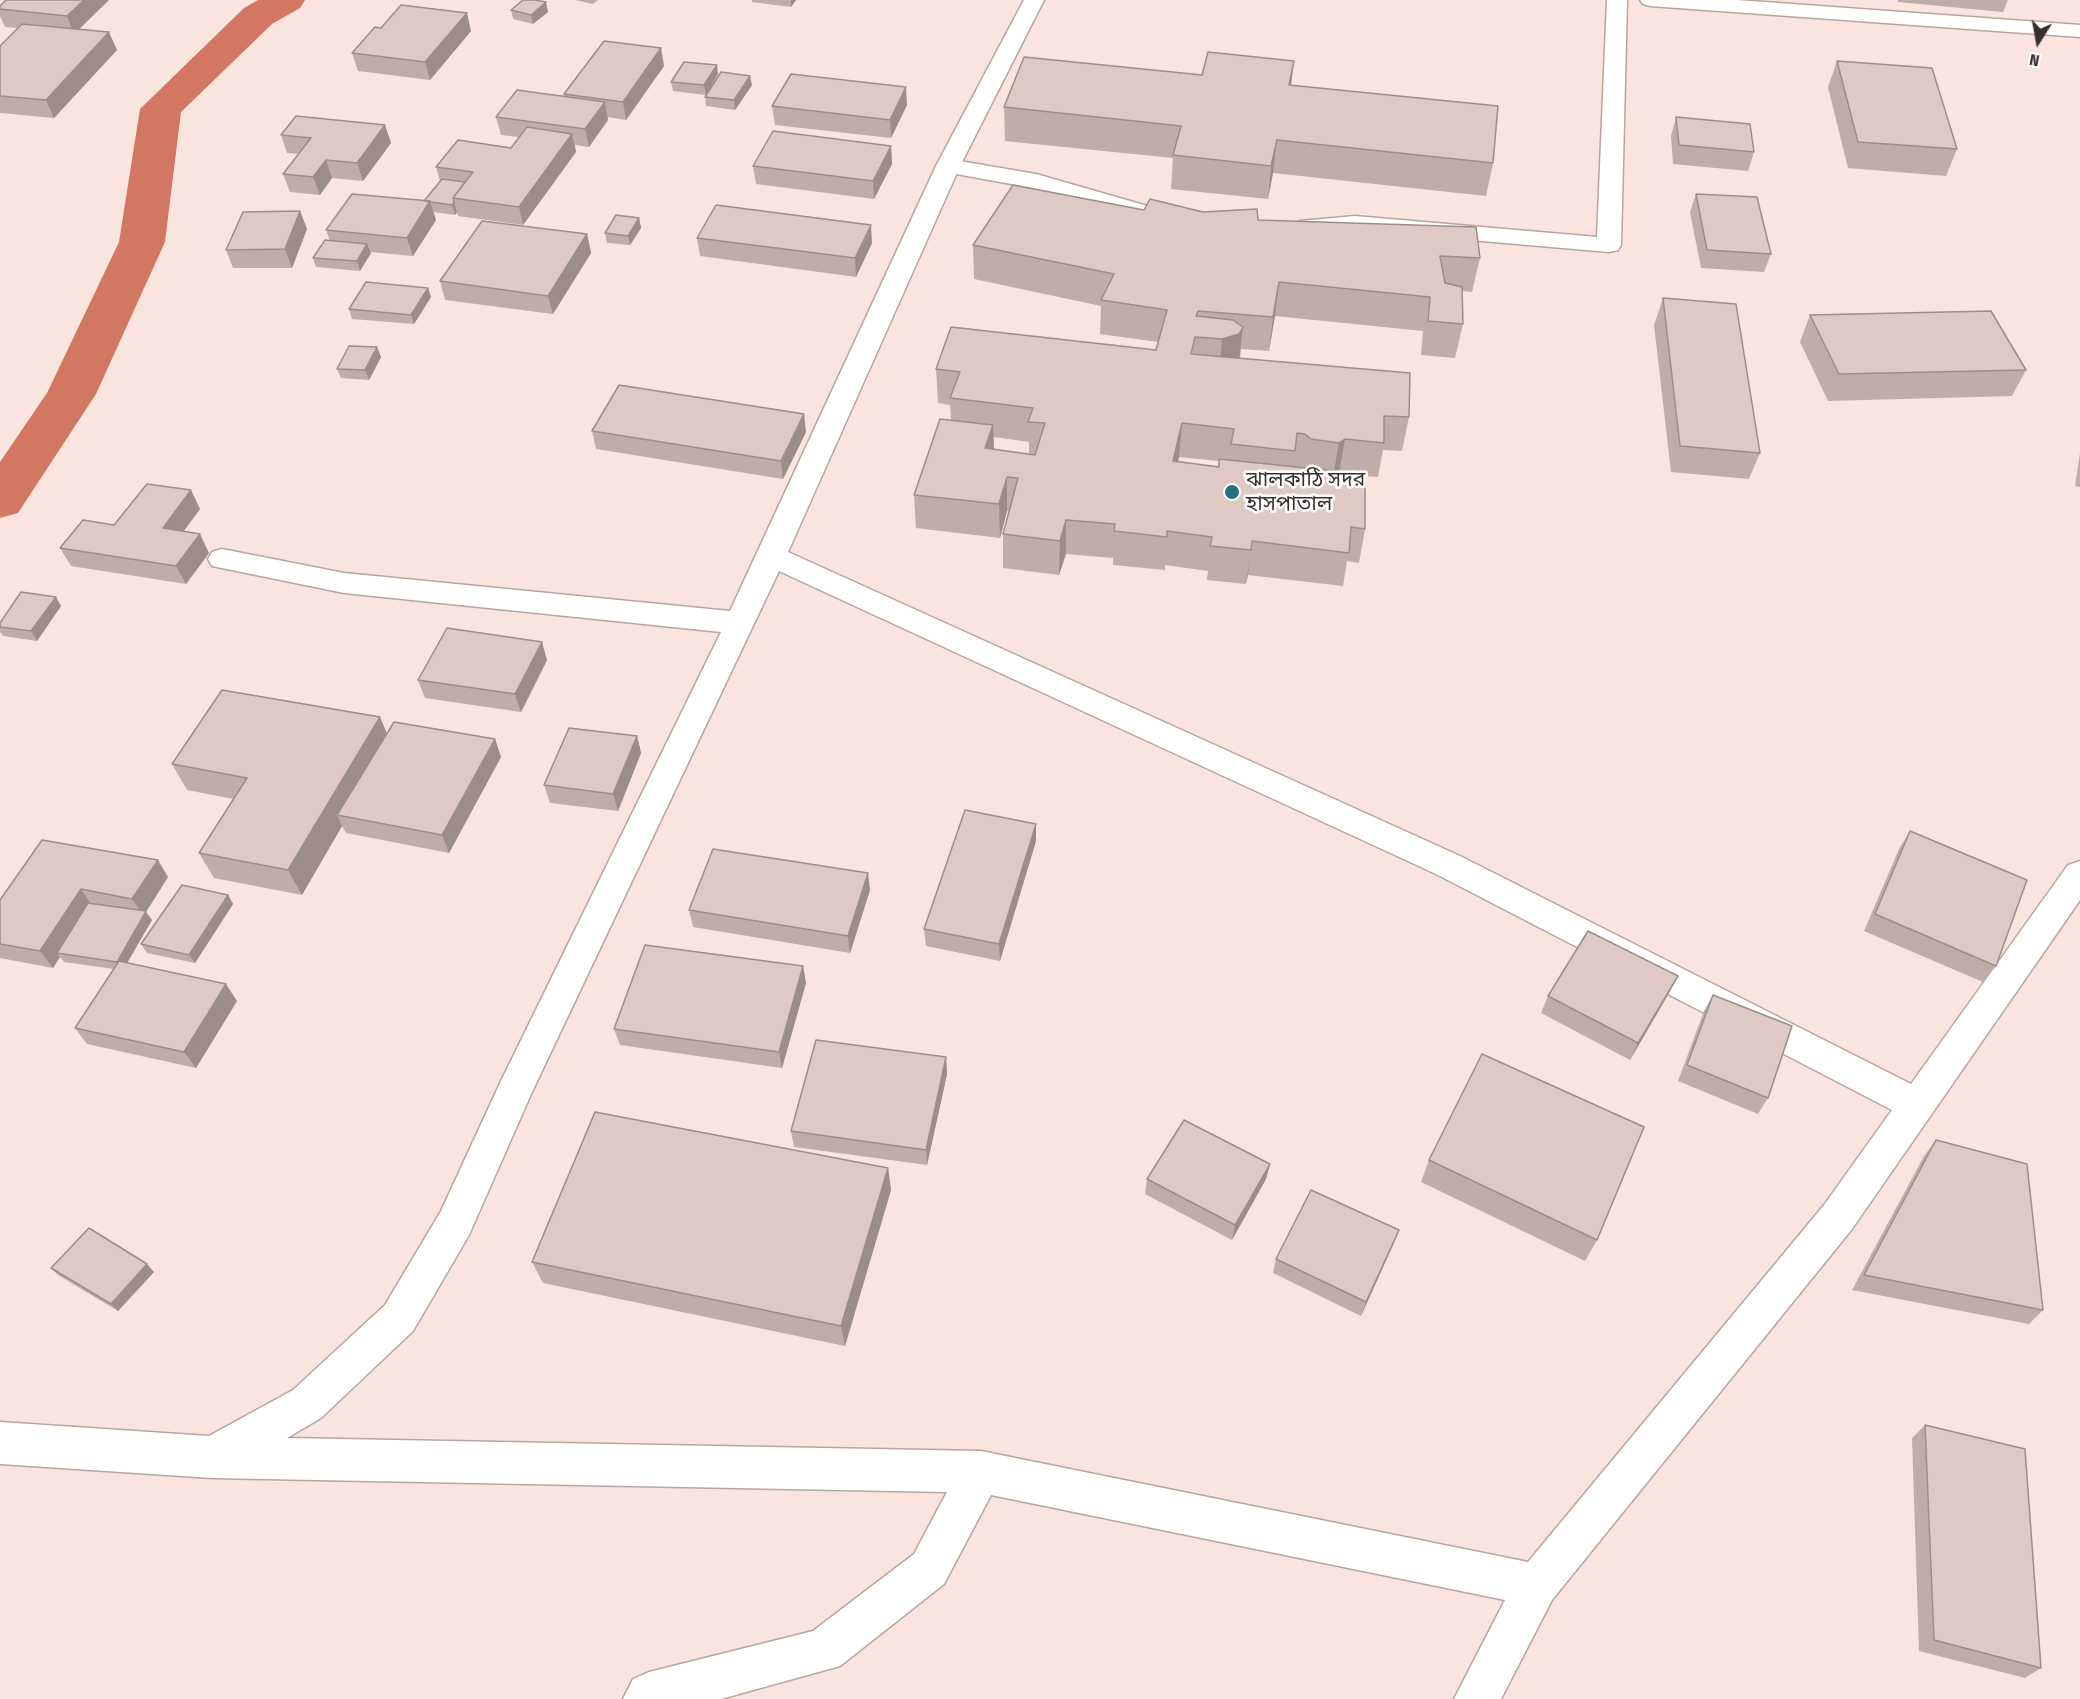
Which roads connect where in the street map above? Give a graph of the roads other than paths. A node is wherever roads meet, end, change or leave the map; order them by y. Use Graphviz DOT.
graph roads {
  1 [pos="1034,0"];
  2 [pos="1617,0"];
  3 [pos="1650,0"];
  4 [pos="2080,31"];
  5 [pos="948,166"];
  6 [pos="1173,217"];
  7 [pos="1289,228"];
  8 [pos="772,556"];
  9 [pos="222,559"];
  10 [pos="740,623"];
  11 [pos="2080,874"];
  12 [pos="1918,1105"];
  13 [pos="0,1443"];
  14 [pos="212,1457"];
  15 [pos="981,1472"];
  16 [pos="1537,1585"];
  17 [pos="646,1699"];
  18 [pos="1477,1699"];
  1 -- 5 [label="street"];
  2 -- 7 [label="street"];
  3 -- 4 [label="street"];
  5 -- 6 [label="street"];
  5 -- 8 [label="street"];
  8 -- 10 [label="street"];
  8 -- 12 [label="street"];
  9 -- 10 [label="street"];
  10 -- 14 [label="street"];
  11 -- 12 [label="street"];
  12 -- 16 [label="street"];
  13 -- 14 [label="street"];
  14 -- 15 [label="street"];
  15 -- 16 [label="street"];
  15 -- 17 [label="street"];
  16 -- 18 [label="street"];
}
